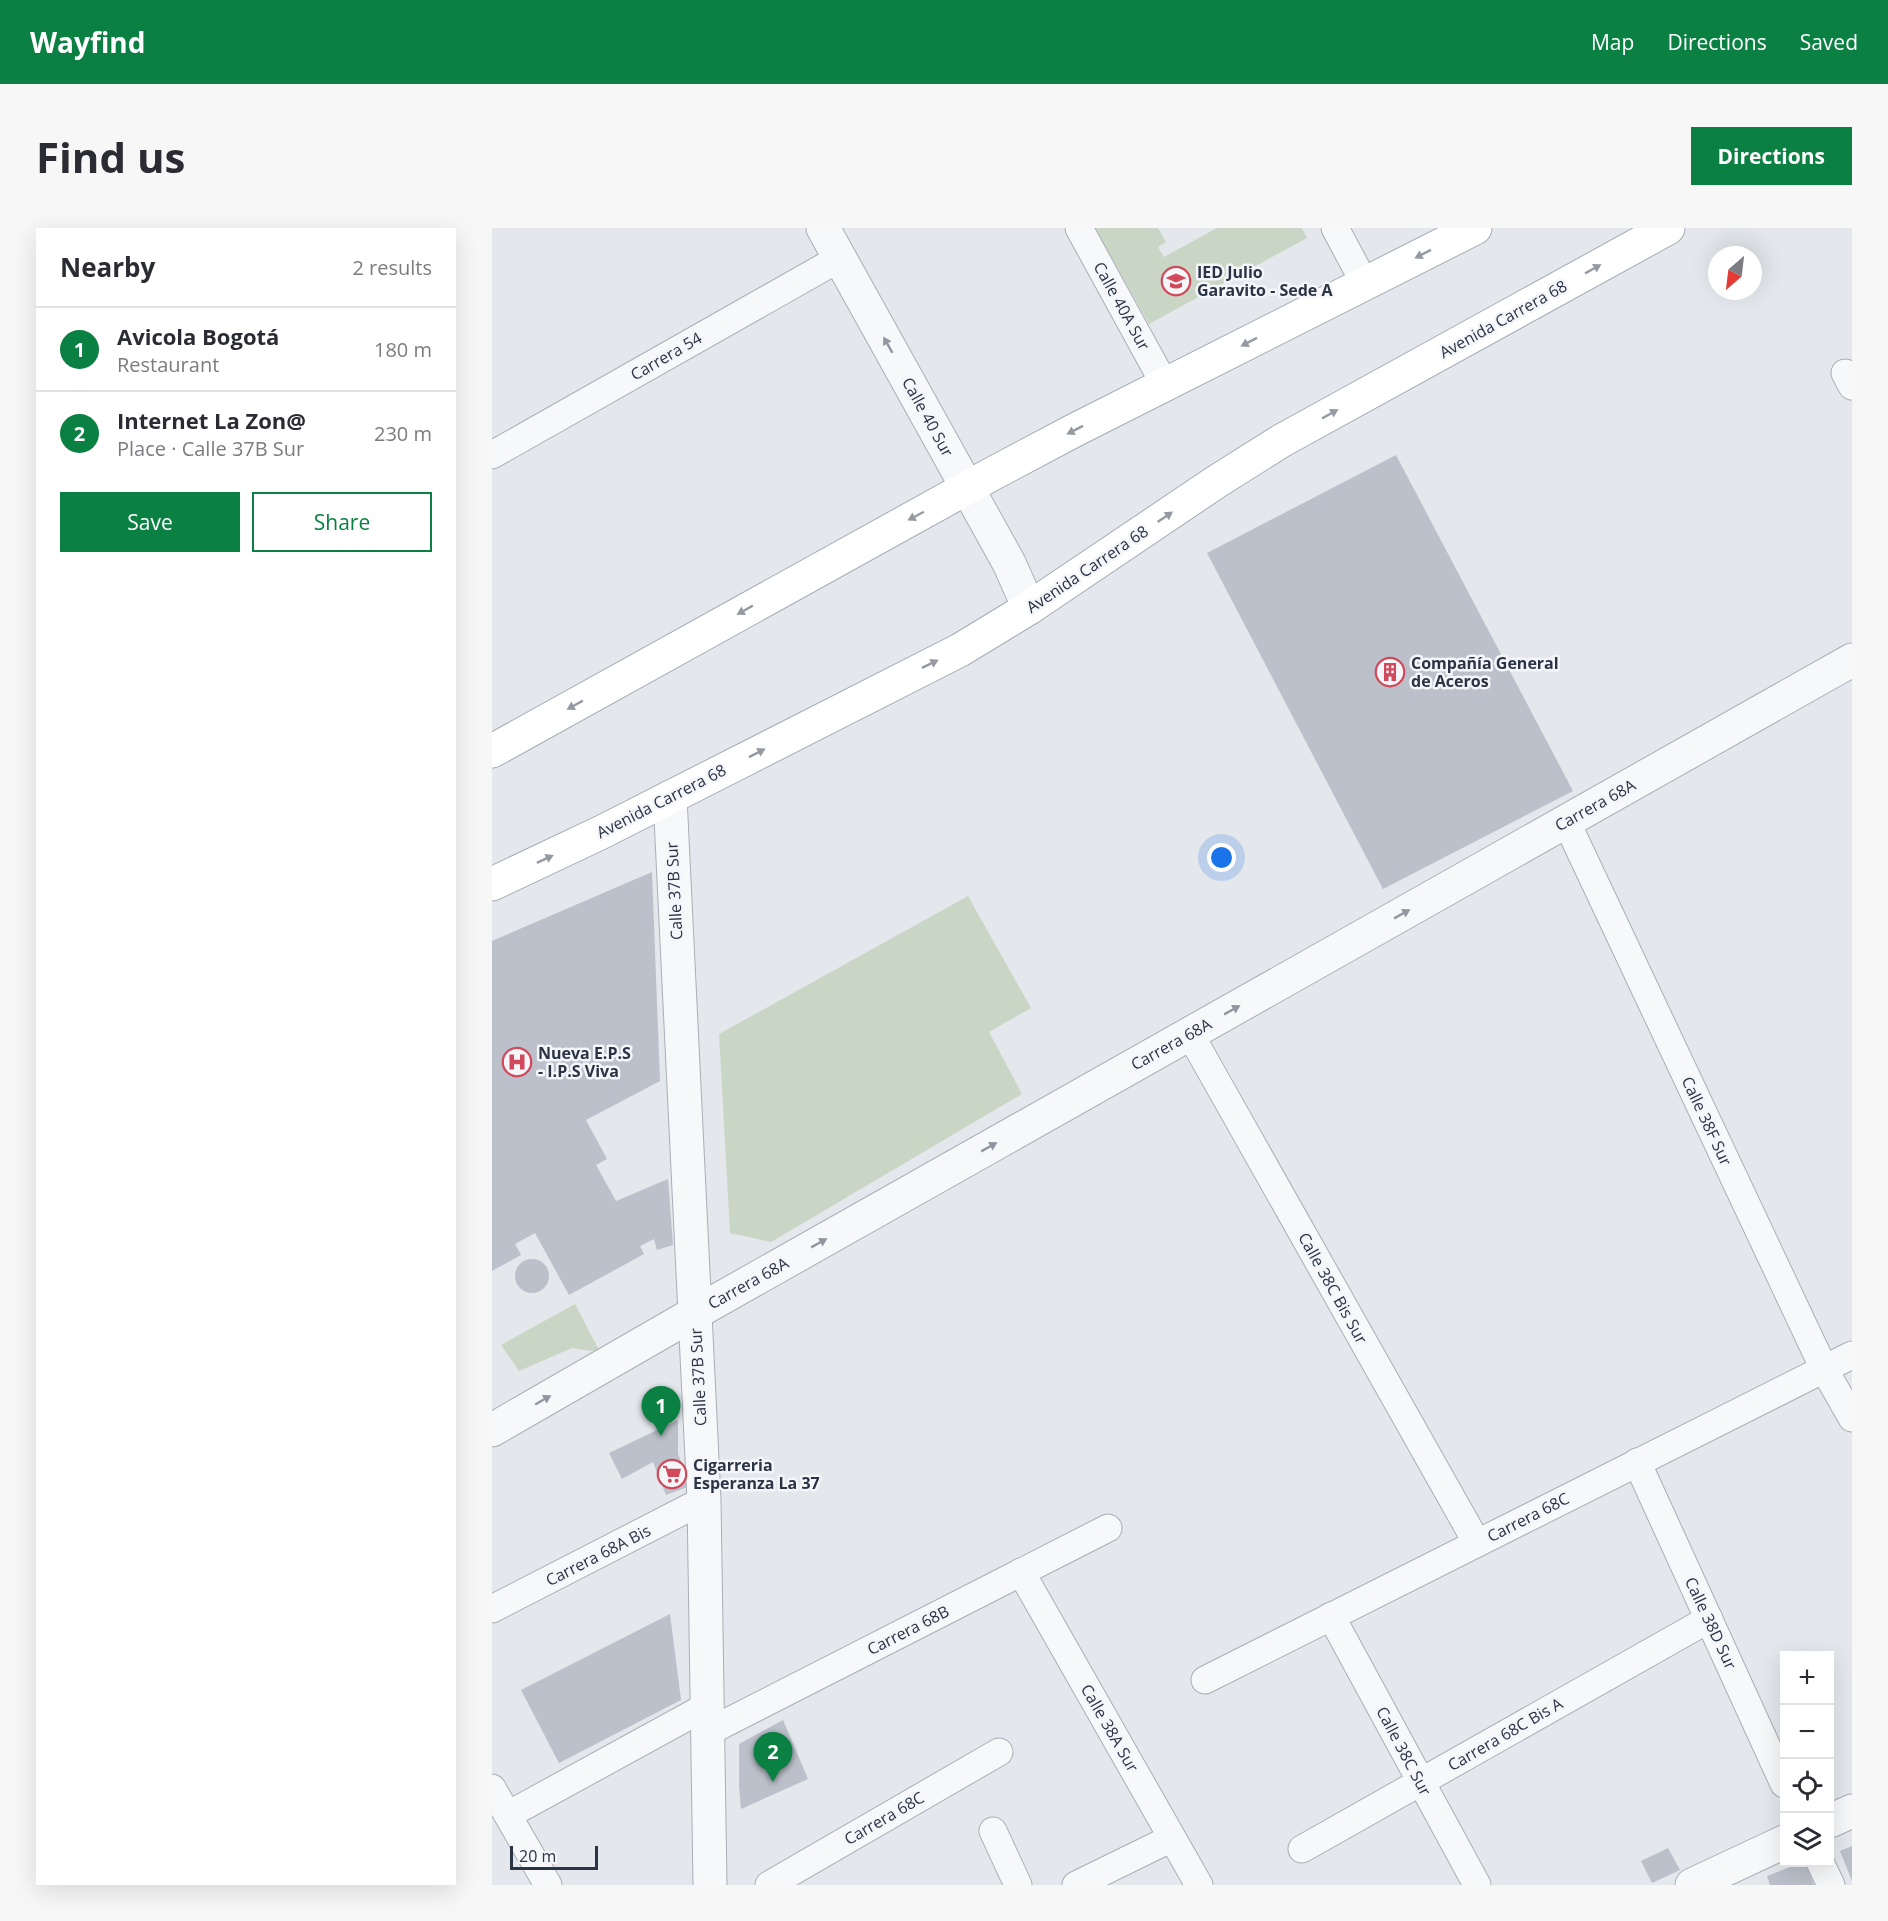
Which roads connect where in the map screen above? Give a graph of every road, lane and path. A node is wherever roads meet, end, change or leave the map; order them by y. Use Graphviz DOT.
graph roads {
  1 [pos="823,228"];
  2 [pos="1079,228"];
  3 [pos="1335,228"];
  4 [pos="1475,228"];
  5 [pos="1668,228"];
  6 [pos="840,258"];
  7 [pos="1365,284"];
  8 [pos="1165,385"];
  9 [pos="492,455"];
  10 [pos="967,488"];
  11 [pos="1029,608"];
  12 [pos="1852,660"];
  13 [pos="492,752"];
  14 [pos="670,797"];
  15 [pos="1566,821"];
  16 [pos="492,884"];
  17 [pos="1190,1034"];
  18 [pos="695,1313"];
  19 [pos="1852,1355"];
  20 [pos="1824,1369"];
  21 [pos="1852,1418"];
  22 [pos="492,1430"];
  23 [pos="1637,1462"];
  24 [pos="704,1500"];
  25 [pos="1108,1528"];
  26 [pos="1477,1543"];
  27 [pos="1021,1572"];
  28 [pos="492,1609"];
  29 [pos="1331,1616"];
  30 [pos="1709,1619"];
  31 [pos="1205,1680"];
  32 [pos="708,1719"];
  33 [pos="999,1752"];
  34 [pos="1780,1773"];
  35 [pos="1421,1782"];
  36 [pos="492,1788"];
  37 [pos="1852,1811"];
  38 [pos="508,1815"];
  39 [pos="1834,1819"];
  40 [pos="993,1831"];
  41 [pos="1172,1838"];
  42 [pos="1780,1844"];
  43 [pos="1302,1849"];
  44 [pos="1823,1867"];
  45 [pos="548,1885"];
  46 [pos="710,1885"];
  47 [pos="769,1885"];
  48 [pos="1018,1885"];
  49 [pos="1076,1885"];
  50 [pos="1199,1885"];
  51 [pos="1477,1885"];
  52 [pos="1692,1885"];
  53 [pos="1831,1885"];
  1 -- 6 [label="street, Calle 40 Sur"];
  2 -- 8 [label="street, Calle 40A Sur"];
  3 -- 7 [label="street"];
  4 -- 7 [label="main road, one-way"];
  11 -- 5 [label="main road, Avenida Carrera 68, one-way"];
  6 -- 9 [label="street, Carrera 54"];
  10 -- 6 [label="street, Calle 40 Sur, one-way"];
  7 -- 8 [label="main road, one-way"];
  8 -- 10 [label="main road, one-way"];
  10 -- 11 [label="street, Calle 40 Sur"];
  10 -- 13 [label="main road, one-way"];
  14 -- 11 [label="main road, Avenida Carrera 68, one-way"];
  12 -- 15 [label="street, Carrera 68A"];
  16 -- 14 [label="main road, Avenida Carrera 68, one-way"];
  14 -- 18 [label="street, Calle 37B Sur"];
  17 -- 15 [label="street, Carrera 68A, one-way"];
  15 -- 20 [label="street, Calle 38F Sur"];
  18 -- 17 [label="street, Carrera 68A, one-way"];
  17 -- 26 [label="street, Calle 38C Bis Sur"];
  22 -- 18 [label="street, Carrera 68A, one-way"];
  18 -- 24 [label="street, Calle 37B Sur"];
  19 -- 20 [label="street, Carrera 68C"];
  20 -- 21 [label="street, Calle 38F Sur"];
  20 -- 23 [label="street, Carrera 68C"];
  23 -- 26 [label="street, Carrera 68C"];
  23 -- 30 [label="street, Calle 38D Sur"];
  24 -- 28 [label="street, Carrera 68A Bis"];
  24 -- 32 [label="street, Calle 37B Sur"];
  25 -- 27 [label="street, Carrera 68B"];
  26 -- 29 [label="street, Carrera 68C"];
  27 -- 32 [label="street, Carrera 68B"];
  27 -- 41 [label="street, Calle 38A Sur"];
  29 -- 31 [label="street, Carrera 68C"];
  29 -- 35 [label="street, Calle 38C Sur"];
  30 -- 34 [label="street, Calle 38D Sur"];
  30 -- 35 [label="street, Carrera 68C Bis A"];
  32 -- 38 [label="street, Carrera 68B"];
  32 -- 46 [label="street, Calle 37B Sur"];
  33 -- 47 [label="street, Carrera 68C"];
  35 -- 43 [label="street, Carrera 68C Bis A"];
  35 -- 51 [label="street, Calle 38C Sur"];
  36 -- 38 [label="street"];
  37 -- 39 [label="street"];
  38 -- 45 [label="street"];
  40 -- 48 [label="street"];
  41 -- 49 [label="street"];
  41 -- 50 [label="street, Calle 38A Sur"];
  42 -- 52 [label="street"];
  44 -- 53 [label="street"];
}
